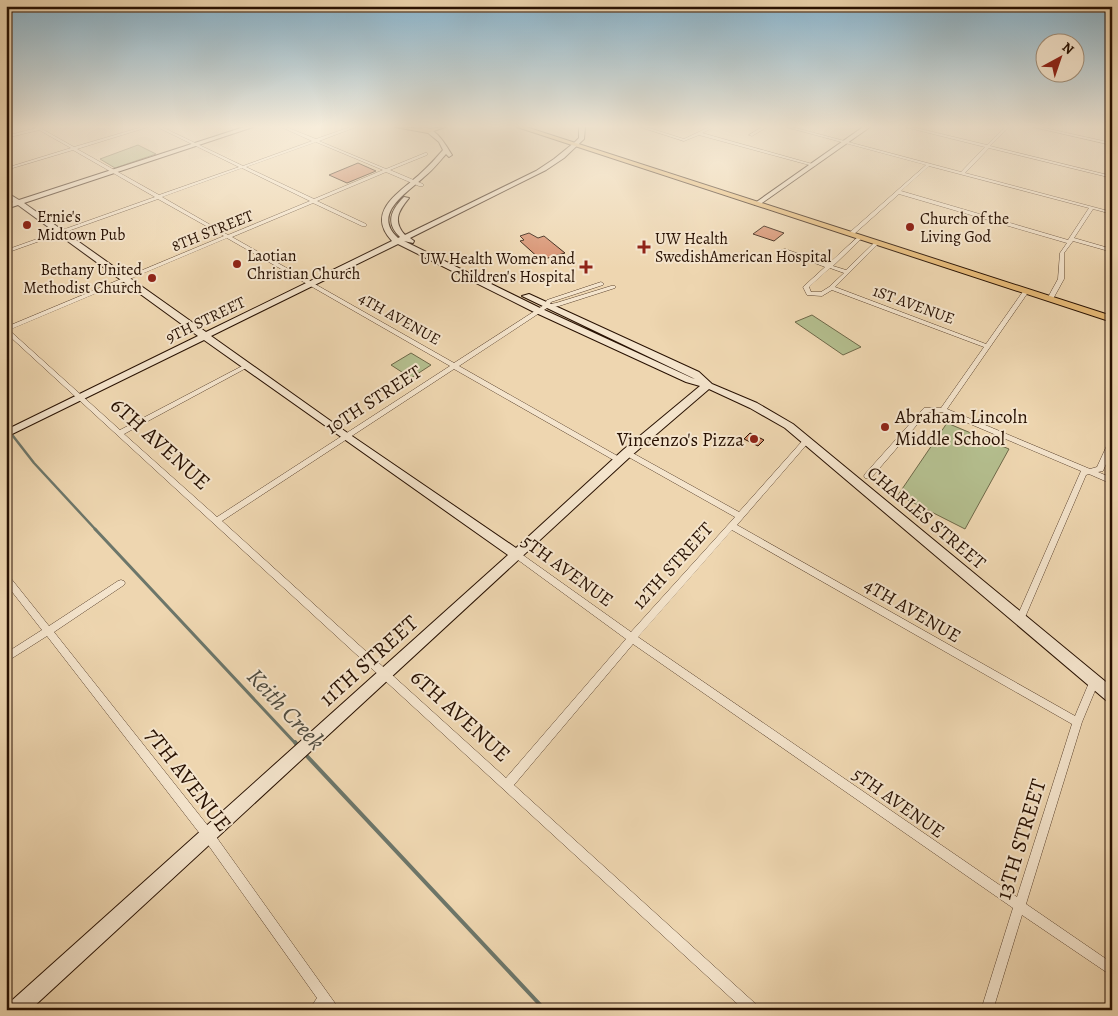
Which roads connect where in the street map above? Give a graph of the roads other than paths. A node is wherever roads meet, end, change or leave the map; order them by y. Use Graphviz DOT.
graph roads {
  1 [pos="107,174"];
  2 [pos="118,174"];
  3 [pos="221,174"];
  4 [pos="257,174"];
  5 [pos="379,174"];
  6 [pos="396,174"];
  7 [pos="425,174"];
  8 [pos="532,174"];
  9 [pos="666,174"];
  10 [pos="800,174"];
  11 [pos="917,174"];
  12 [pos="967,174"];
  13 [pos="418,183"];
  14 [pos="898,192"];
  15 [pos="6,194"];
  16 [pos="158,197"];
  17 [pos="313,202"];
  18 [pos="19,203"];
  19 [pos="757,204"];
  20 [pos="6,207"];
  21 [pos="1092,208"];
  22 [pos="1112,213"];
  23 [pos="364,225"];
  24 [pos="60,233"];
  25 [pos="851,234"];
  26 [pos="227,237"];
  27 [pos="861,238"];
  28 [pos="401,240"];
  29 [pos="1071,241"];
  30 [pos="877,243"];
  31 [pos="783,250"];
  32 [pos="847,250"];
  33 [pos="1112,251"];
  34 [pos="6,252"];
  35 [pos="863,256"];
  36 [pos="829,266"];
  37 [pos="846,272"];
  38 [pos="125,279"];
  39 [pos="309,284"];
  40 [pos="601,284"];
  41 [pos="613,287"];
  42 [pos="831,288"];
  43 [pos="1026,291"];
  44 [pos="1050,299"];
  45 [pos="546,306"];
  46 [pos="537,310"];
  47 [pos="1112,319"];
  48 [pos="6,329"];
  49 [pos="206,335"];
  50 [pos="987,346"];
  51 [pos="248,365"];
  52 [pos="454,366"];
  53 [pos="708,385"];
  54 [pos="80,397"];
  55 [pos="943,410"];
  56 [pos="120,433"];
  57 [pos="6,434"];
  58 [pos="345,436"];
  59 [pos="806,441"];
  60 [pos="1112,441"];
  61 [pos="623,456"];
  62 [pos="1091,472"];
  63 [pos="868,476"];
  64 [pos="1112,481"];
  65 [pos="740,516"];
  66 [pos="218,520"];
  67 [pos="732,526"];
  68 [pos="518,555"];
  69 [pos="6,578"];
  70 [pos="121,583"];
  71 [pos="1020,619"];
  72 [pos="47,632"];
  73 [pos="632,638"];
  74 [pos="6,658"];
  75 [pos="386,674"];
  76 [pos="1094,681"];
  77 [pos="1112,696"];
  78 [pos="1077,722"];
  79 [pos="508,784"];
  80 [pos="208,835"];
  81 [pos="1020,906"];
  82 [pos="1112,970"];
  83 [pos="324,999"];
  84 [pos="16,1010"];
  85 [pos="315,1010"];
  86 [pos="332,1010"];
  87 [pos="754,1010"];
  88 [pos="987,1010"];
  1 -- 18 [label="main road"];
  2 -- 16 [label="street, 4TH AVENUE"];
  3 -- 16 [label="street"];
  4 -- 17 [label="street"];
  5 -- 17 [label="street, 8TH STREET"];
  6 -- 13 [label="street"];
  7 -- 13 [label="main road"];
  8 -- 28 [label="main road, 9TH STREET"];
  9 -- 19 [label="main road"];
  10 -- 19 [label="main road"];
  11 -- 14 [label="street"];
  12 -- 21 [label="street"];
  13 -- 28 [label="main road"];
  13 -- 28 [label="main road"];
  14 -- 25 [label="street"];
  14 -- 29 [label="street"];
  15 -- 18 [label="main road, 5TH AVENUE"];
  16 -- 24 [label="street"];
  16 -- 26 [label="street, 4TH AVENUE"];
  17 -- 23 [label="street"];
  17 -- 26 [label="street, 8TH STREET"];
  18 -- 20 [label="main road"];
  18 -- 24 [label="main road, 5TH AVENUE"];
  19 -- 25 [label="main road"];
  21 -- 22 [label="street"];
  21 -- 29 [label="street"];
  24 -- 34 [label="street"];
  24 -- 38 [label="main road, 5TH AVENUE"];
  25 -- 27 [label="main road"];
  26 -- 38 [label="street, 8TH STREET"];
  26 -- 39 [label="street, 4TH AVENUE"];
  27 -- 30 [label="main road"];
  27 -- 32 [label="street"];
  28 -- 39 [label="main road, 9TH STREET"];
  28 -- 45 [label="main road, CHARLES STREET"];
  28 -- 46 [label="main road, CHARLES STREET"];
  29 -- 33 [label="street"];
  29 -- 44 [label="street"];
  30 -- 35 [label="street"];
  30 -- 43 [label="main road"];
  31 -- 36 [label="street"];
  32 -- 35 [label="street"];
  32 -- 36 [label="street"];
  35 -- 37 [label="street"];
  36 -- 37 [label="street"];
  36 -- 42 [label="street"];
  37 -- 42 [label="street"];
  38 -- 48 [label="street, 8TH STREET"];
  38 -- 49 [label="main road, 5TH AVENUE"];
  39 -- 49 [label="main road, 9TH STREET"];
  39 -- 52 [label="street, 4TH AVENUE"];
  40 -- 45 [label="street, 10TH STREET"];
  41 -- 45 [label="street"];
  42 -- 50 [label="street, 1ST AVENUE"];
  43 -- 44 [label="main road"];
  43 -- 50 [label="street"];
  44 -- 47 [label="main road"];
  45 -- 46 [label="street, 10TH STREET"];
  45 -- 53 [label="main road, CHARLES STREET"];
  46 -- 52 [label="street, 10TH STREET"];
  46 -- 53 [label="main road, CHARLES STREET"];
  48 -- 54 [label="street, 6TH AVENUE"];
  49 -- 51 [label="main road, 5TH AVENUE"];
  49 -- 54 [label="main road, 9TH STREET"];
  50 -- 55 [label="street"];
  51 -- 56 [label="street"];
  51 -- 58 [label="main road, 5TH AVENUE"];
  52 -- 58 [label="street, 10TH STREET"];
  52 -- 61 [label="street, 4TH AVENUE"];
  53 -- 59 [label="main road, CHARLES STREET"];
  53 -- 61 [label="main road, 11TH STREET"];
  54 -- 56 [label="street, 6TH AVENUE"];
  54 -- 57 [label="main road, 9TH STREET"];
  55 -- 62 [label="street"];
  55 -- 63 [label="street"];
  56 -- 66 [label="street, 6TH AVENUE"];
  58 -- 66 [label="street, 10TH STREET"];
  58 -- 68 [label="main road, 5TH AVENUE"];
  59 -- 65 [label="street, 12TH STREET"];
  59 -- 71 [label="main road, CHARLES STREET"];
  60 -- 62 [label="street"];
  61 -- 65 [label="street, 4TH AVENUE"];
  61 -- 68 [label="main road, 11TH STREET"];
  62 -- 64 [label="street"];
  62 -- 71 [label="street"];
  65 -- 67 [label="street, 12TH STREET"];
  66 -- 75 [label="street, 6TH AVENUE"];
  67 -- 73 [label="street, 12TH STREET"];
  67 -- 78 [label="street, 4TH AVENUE"];
  68 -- 73 [label="street, 5TH AVENUE"];
  68 -- 75 [label="main road, 11TH STREET"];
  69 -- 72 [label="street, 7TH AVENUE"];
  70 -- 72 [label="street"];
  71 -- 76 [label="main road, CHARLES STREET"];
  72 -- 74 [label="street"];
  72 -- 80 [label="street, 7TH AVENUE"];
  73 -- 79 [label="street, 12TH STREET"];
  73 -- 81 [label="street, 5TH AVENUE"];
  75 -- 79 [label="street, 6TH AVENUE"];
  75 -- 80 [label="main road, 11TH STREET"];
  76 -- 77 [label="main road, CHARLES STREET"];
  76 -- 78 [label="street, 13TH STREET"];
  78 -- 81 [label="street, 13TH STREET"];
  79 -- 87 [label="street, 6TH AVENUE"];
  80 -- 83 [label="street, 7TH AVENUE"];
  80 -- 84 [label="main road, 11TH STREET"];
  81 -- 82 [label="street, 5TH AVENUE"];
  81 -- 88 [label="street, 13TH STREET"];
  83 -- 85 [label="street"];
  83 -- 86 [label="street, 7TH AVENUE"];
}
